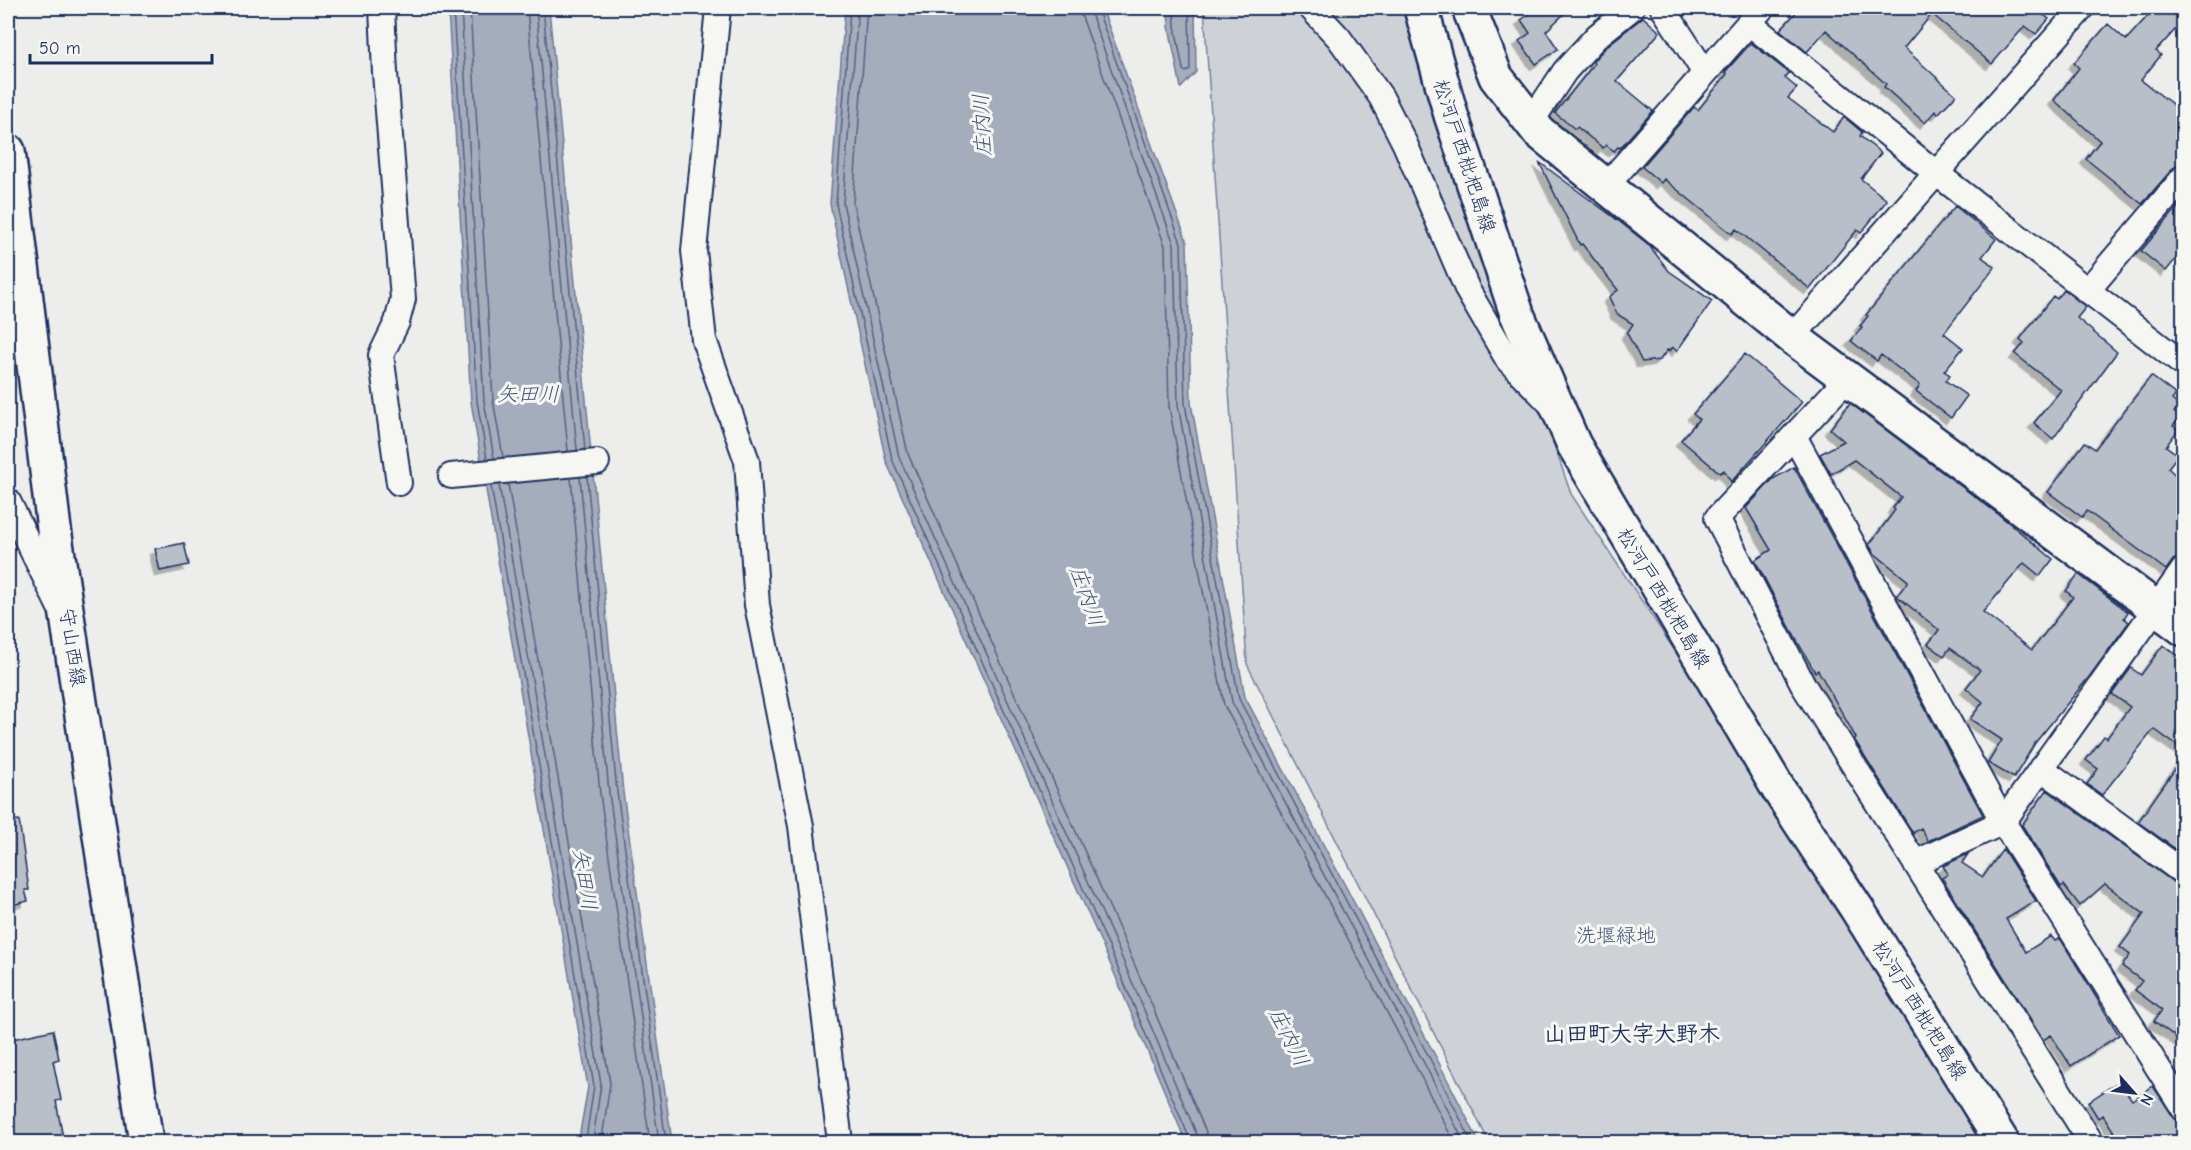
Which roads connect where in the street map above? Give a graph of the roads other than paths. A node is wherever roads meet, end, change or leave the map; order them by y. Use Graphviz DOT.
graph roads {
  1 [pos="382,8"];
  2 [pos="718,8"];
  3 [pos="1311,8"];
  4 [pos="1421,8"];
  5 [pos="1469,8"];
  6 [pos="1632,8"];
  7 [pos="1663,8"];
  8 [pos="2073,11"];
  9 [pos="1756,15"];
  10 [pos="1705,74"];
  11 [pos="1531,122"];
  12 [pos="8,151"];
  13 [pos="1936,173"];
  14 [pos="2184,177"];
  15 [pos="1606,186"];
  16 [pos="2087,291"];
  17 [pos="1792,337"];
  18 [pos="2184,365"];
  19 [pos="1848,378"];
  20 [pos="1560,413"];
  21 [pos="1794,436"];
  22 [pos="597,462"];
  23 [pos="451,476"];
  24 [pos="399,483"];
  25 [pos="8,501"];
  26 [pos="2184,569"];
  27 [pos="2156,608"];
  28 [pos="2184,628"];
  29 [pos="70,630"];
  30 [pos="2041,768"];
  31 [pos="2003,822"];
  32 [pos="1915,863"];
  33 [pos="2184,873"];
  34 [pos="2184,1109"];
  35 [pos="146,1143"];
  36 [pos="840,1143"];
  37 [pos="2002,1143"];
  38 [pos="2091,1143"];
  1 -- 24 [label="street"];
  2 -- 36 [label="street"];
  3 -- 20 [label="street"];
  4 -- 20 [label="main road, 松河戸西枇杷島線"];
  5 -- 11 [label="main road"];
  6 -- 11 [label="street"];
  7 -- 10 [label="street"];
  8 -- 13 [label="street"];
  9 -- 10 [label="street"];
  9 -- 13 [label="street"];
  10 -- 15 [label="street"];
  11 -- 15 [label="main road"];
  12 -- 29 [label="main road, 守山西線"];
  13 -- 16 [label="street"];
  13 -- 17 [label="street"];
  14 -- 16 [label="street"];
  15 -- 17 [label="main road"];
  16 -- 18 [label="street"];
  17 -- 19 [label="main road"];
  19 -- 21 [label="street"];
  19 -- 27 [label="main road"];
  20 -- 37 [label="main road, 松河戸西枇杷島線"];
  21 -- 31 [label="street"];
  21 -- 32 [label="street"];
  22 -- 23 [label="street"];
  25 -- 29 [label="street"];
  26 -- 27 [label="street"];
  27 -- 28 [label="main road"];
  27 -- 30 [label="street"];
  29 -- 35 [label="main road, 守山西線"];
  30 -- 31 [label="street"];
  30 -- 33 [label="street"];
  31 -- 32 [label="street"];
  31 -- 34 [label="street"];
  32 -- 38 [label="street"];
}
